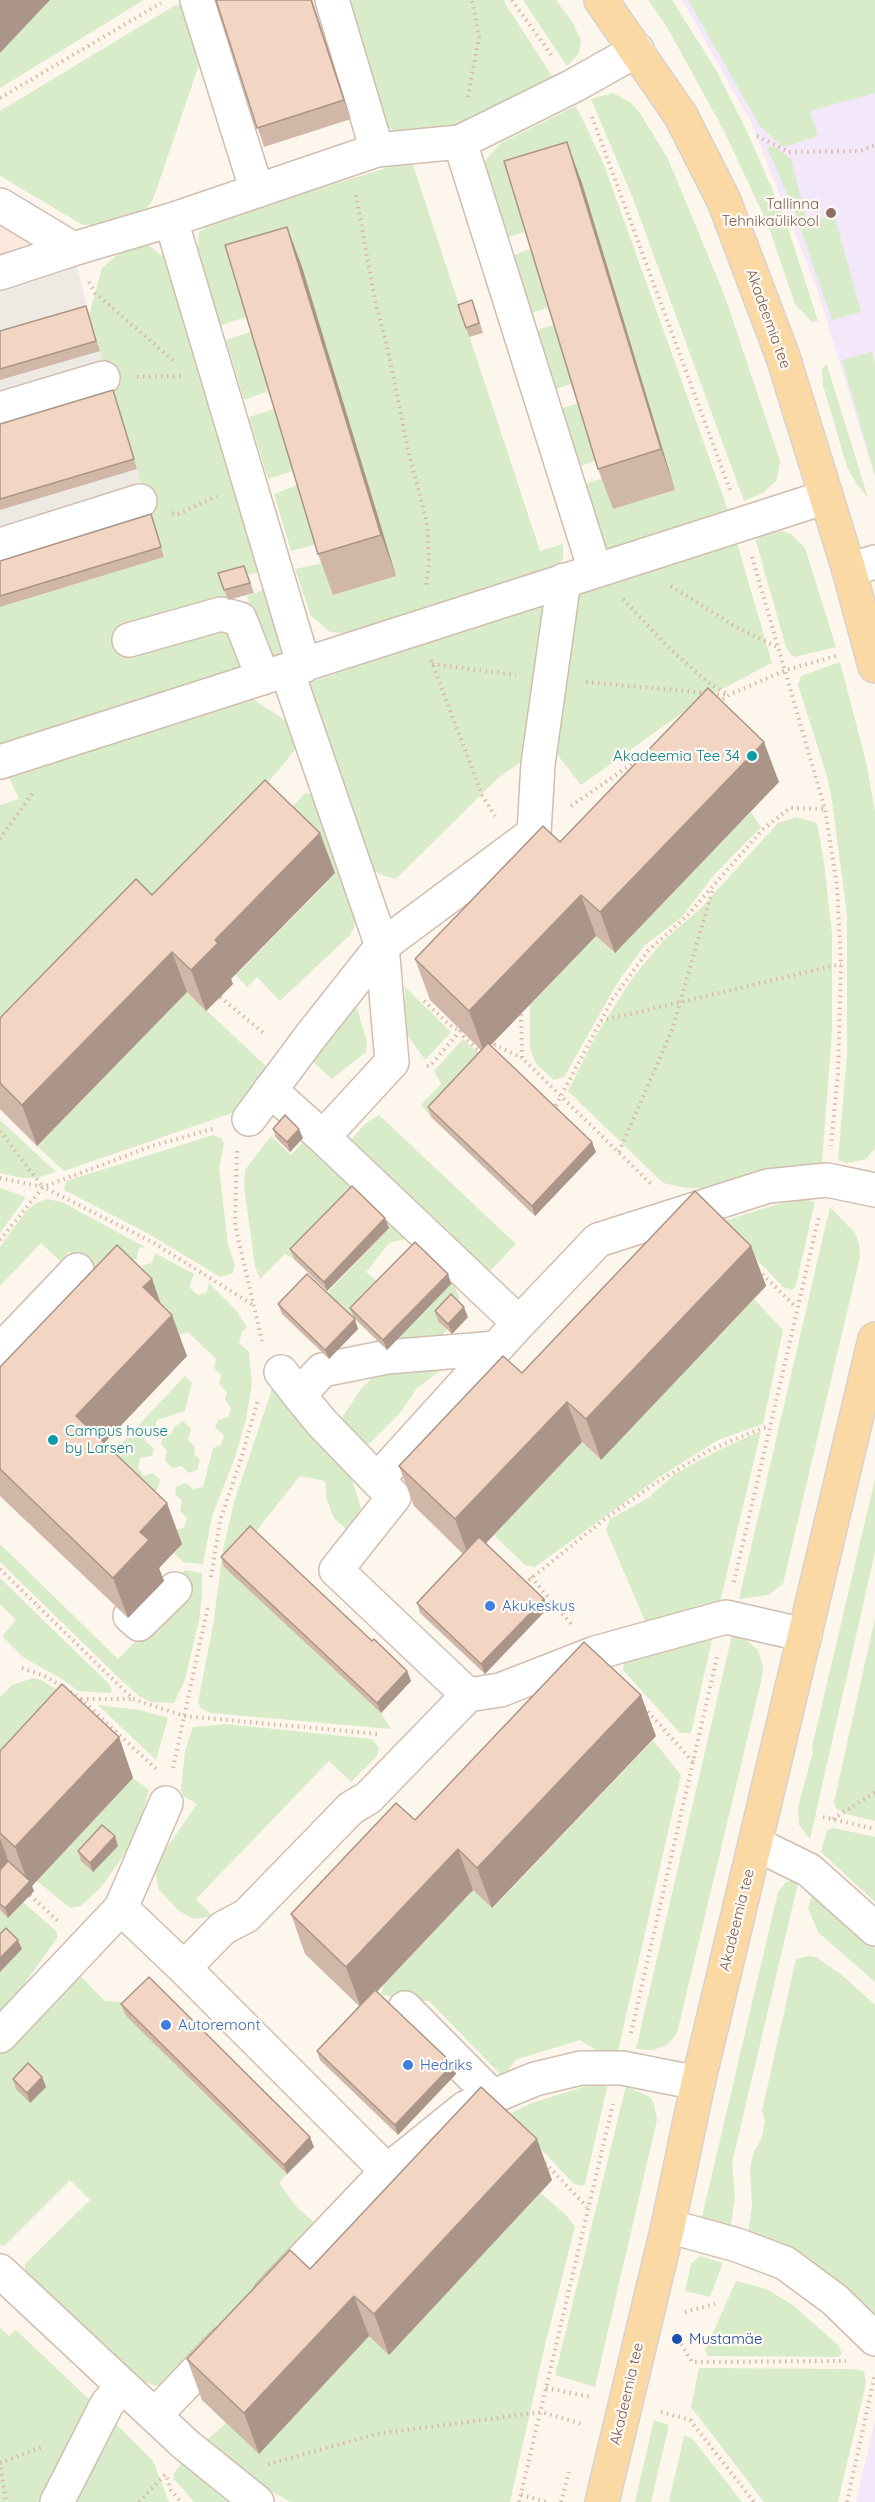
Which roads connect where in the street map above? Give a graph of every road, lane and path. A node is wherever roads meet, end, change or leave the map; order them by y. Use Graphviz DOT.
graph roads {
  1 [pos="167,0"];
  2 [pos="197,0"];
  3 [pos="332,0"];
  4 [pos="472,0"];
  5 [pos="512,0"];
  6 [pos="601,0"];
  7 [pos="637,50"];
  8 [pos="557,63"];
  9 [pos="0,98"];
  10 [pos="587,108"];
  11 [pos="757,136"];
  12 [pos="460,142"];
  13 [pos="875,145"];
  14 [pos="377,150"];
  15 [pos="355,189"];
  16 [pos="257,191"];
  17 [pos="0,205"];
  18 [pos="171,220"];
  19 [pos="73,249"];
  20 [pos="0,273"];
  21 [pos="184,367"];
  22 [pos="192,376"];
  23 [pos="118,377"];
  24 [pos="0,409"];
  25 [pos="226,492"];
  26 [pos="732,495"];
  27 [pos="826,497"];
  28 [pos="141,501"];
  29 [pos="0,545"];
  30 [pos="750,551"];
  31 [pos="630,559"];
  32 [pos="862,566"];
  33 [pos="595,570"];
  34 [pos="564,580"];
  35 [pos="426,591"];
  36 [pos="129,640"];
  37 [pos="779,648"];
  38 [pos="429,654"];
  39 [pos="840,655"];
  40 [pos="875,666"];
  41 [pos="786,670"];
  42 [pos="285,672"];
  43 [pos="729,695"];
  44 [pos="710,708"];
  45 [pos="653,748"];
  46 [pos="0,762"];
  47 [pos="482,795"];
  48 [pos="825,809"];
  49 [pos="534,833"];
  50 [pos="713,886"];
  51 [pos="382,946"];
  52 [pos="841,964"];
  53 [pos="220,997"];
  54 [pos="680,1001"];
  55 [pos="521,1014"];
  56 [pos="601,1021"];
  57 [pos="294,1058"];
  58 [pos="522,1058"];
  59 [pos="430,1066"];
  60 [pos="270,1090"];
  61 [pos="560,1094"];
  62 [pos="553,1112"];
  63 [pos="249,1119"];
  64 [pos="0,1131"];
  65 [pos="323,1137"];
  66 [pos="619,1152"];
  67 [pos="831,1152"];
  68 [pos="0,1178"];
  69 [pos="43,1187"];
  70 [pos="875,1190"];
  71 [pos="682,1214"];
  72 [pos="819,1215"];
  73 [pos="0,1240"];
  74 [pos="755,1267"];
  75 [pos="77,1270"];
  76 [pos="253,1305"];
  77 [pos="796,1308"];
  78 [pos="519,1323"];
  79 [pos="875,1339"];
  80 [pos="496,1348"];
  81 [pos="0,1351"];
  82 [pos="290,1383"];
  83 [pos="259,1397"];
  84 [pos="770,1427"];
  85 [pos="377,1480"];
  86 [pos="0,1569"];
  87 [pos="531,1577"];
  88 [pos="210,1581"];
  89 [pos="523,1585"];
  90 [pos="175,1588"];
  91 [pos="731,1592"];
  92 [pos="208,1604"];
  93 [pos="130,1616"];
  94 [pos="805,1635"];
  95 [pos="719,1647"];
  96 [pos="596,1653"];
  97 [pos="22,1668"];
  98 [pos="468,1695"];
  99 [pos="81,1699"];
  100 [pos="133,1699"];
  101 [pos="641,1704"];
  102 [pos="184,1716"];
  103 [pos="406,1758"];
  104 [pos="693,1763"];
  105 [pos="168,1792"];
  106 [pos="875,1792"];
  107 [pos="823,1817"];
  108 [pos="833,1819"];
  109 [pos="875,1829"];
  110 [pos="756,1844"];
  111 [pos="122,1908"];
  112 [pos="875,1929"];
  113 [pos="184,1968"];
  114 [pos="405,2008"];
  115 [pos="0,2036"];
  116 [pos="629,2039"];
  117 [pos="698,2083"];
  118 [pos="616,2095"];
  119 [pos="493,2097"];
  120 [pos="542,2160"];
  121 [pos="387,2171"];
  122 [pos="588,2208"];
  123 [pos="668,2226"];
  124 [pos="0,2271"];
  125 [pos="715,2304"];
  126 [pos="683,2320"];
  127 [pos="680,2330"];
  128 [pos="866,2350"];
  129 [pos="875,2374"];
  130 [pos="123,2386"];
  131 [pos="546,2388"];
  132 [pos="594,2398"];
  133 [pos="654,2410"];
  134 [pos="541,2412"];
  135 [pos="155,2415"];
  136 [pos="579,2435"];
  137 [pos="0,2462"];
  138 [pos="168,2462"];
  139 [pos="570,2469"];
  140 [pos="166,2474"];
  141 [pos="224,2477"];
  142 [pos="521,2494"];
  143 [pos="6,2502"];
  144 [pos="57,2502"];
  145 [pos="139,2502"];
  146 [pos="181,2502"];
  147 [pos="257,2502"];
  148 [pos="519,2502"];
  149 [pos="547,2502"];
  150 [pos="561,2502"];
  151 [pos="602,2502"];
  152 [pos="754,2502"];
  153 [pos="847,2502"];
  1 -- 9 [label="path"];
  2 -- 16 [label="street"];
  3 -- 14 [label="street"];
  4 -- 12 [label="path"];
  5 -- 8 [label="path"];
  6 -- 7 [label="main road, Akadeemia tee"];
  7 -- 12 [label="street"];
  7 -- 27 [label="main road, Akadeemia tee"];
  10 -- 26 [label="path"];
  11 -- 13 [label="path"];
  12 -- 14 [label="street"];
  12 -- 33 [label="street"];
  14 -- 16 [label="street"];
  15 -- 35 [label="path"];
  16 -- 18 [label="street"];
  17 -- 19 [label="street"];
  18 -- 19 [label="street"];
  18 -- 42 [label="street"];
  19 -- 20 [label="street"];
  19 -- 21 [label="path"];
  22 -- 23 [label="path"];
  23 -- 24 [label="street"];
  25 -- 28 [label="path"];
  27 -- 31 [label="street"];
  27 -- 32 [label="main road, Akadeemia tee"];
  28 -- 29 [label="street"];
  30 -- 37 [label="path"];
  31 -- 33 [label="street"];
  31 -- 37 [label="path"];
  32 -- 40 [label="main road, Akadeemia tee"];
  33 -- 34 [label="street"];
  33 -- 43 [label="path"];
  34 -- 42 [label="street"];
  34 -- 49 [label="street"];
  36 -- 42 [label="street"];
  37 -- 41 [label="path"];
  38 -- 47 [label="path"];
  39 -- 41 [label="path"];
  41 -- 43 [label="path"];
  41 -- 48 [label="path"];
  42 -- 46 [label="street"];
  42 -- 51 [label="street"];
  43 -- 44 [label="path"];
  45 -- 49 [label="path"];
  48 -- 50 [label="path"];
  48 -- 52 [label="path"];
  49 -- 51 [label="street"];
  50 -- 54 [label="path"];
  50 -- 56 [label="path"];
  51 -- 57 [label="street"];
  51 -- 65 [label="street"];
  52 -- 54 [label="path"];
  52 -- 67 [label="path"];
  53 -- 57 [label="path"];
  54 -- 56 [label="path"];
  54 -- 66 [label="path"];
  55 -- 58 [label="path"];
  56 -- 61 [label="path"];
  57 -- 60 [label="street"];
  58 -- 59 [label="path"];
  58 -- 61 [label="path"];
  60 -- 63 [label="street"];
  60 -- 65 [label="street"];
  61 -- 62 [label="path"];
  61 -- 66 [label="path"];
  63 -- 69 [label="path"];
  63 -- 76 [label="path"];
  64 -- 69 [label="path"];
  65 -- 78 [label="street"];
  66 -- 71 [label="path"];
  68 -- 69 [label="path"];
  69 -- 73 [label="path"];
  69 -- 76 [label="path"];
  70 -- 71 [label="street"];
  71 -- 78 [label="street"];
  72 -- 77 [label="path"];
  74 -- 77 [label="path"];
  75 -- 81 [label="street"];
  76 -- 82 [label="path"];
  77 -- 84 [label="path"];
  78 -- 80 [label="street"];
  79 -- 94 [label="main road, Akadeemia tee"];
  80 -- 82 [label="street"];
  80 -- 85 [label="street"];
  82 -- 85 [label="street"];
  83 -- 88 [label="path"];
  84 -- 87 [label="path"];
  84 -- 91 [label="path"];
  85 -- 98 [label="street"];
  86 -- 100 [label="path"];
  87 -- 89 [label="path"];
  87 -- 96 [label="path"];
  90 -- 93 [label="street"];
  92 -- 102 [label="path"];
  94 -- 96 [label="street"];
  94 -- 110 [label="main road, Akadeemia tee"];
  95 -- 104 [label="path"];
  96 -- 98 [label="street"];
  97 -- 99 [label="path"];
  98 -- 103 [label="street"];
  99 -- 100 [label="path"];
  99 -- 105 [label="path"];
  100 -- 102 [label="path"];
  101 -- 104 [label="path"];
  102 -- 103 [label="path"];
  102 -- 105 [label="path"];
  103 -- 113 [label="street"];
  104 -- 116 [label="path"];
  105 -- 111 [label="street"];
  106 -- 108 [label="path"];
  107 -- 108 [label="path"];
  108 -- 109 [label="path"];
  110 -- 112 [label="street"];
  110 -- 117 [label="main road, Akadeemia tee"];
  111 -- 113 [label="street"];
  111 -- 115 [label="street"];
  113 -- 121 [label="street"];
  114 -- 119 [label="street"];
  117 -- 119 [label="street"];
  117 -- 123 [label="main road, Akadeemia tee"];
  118 -- 122 [label="path"];
  119 -- 121 [label="street"];
  120 -- 122 [label="path"];
  121 -- 135 [label="street"];
  122 -- 131 [label="path"];
  123 -- 128 [label="street"];
  123 -- 151 [label="main road, Akadeemia tee"];
  124 -- 130 [label="street"];
  125 -- 126 [label="path"];
  127 -- 128 [label="path"];
  129 -- 153 [label="path"];
  130 -- 135 [label="street"];
  130 -- 144 [label="street"];
  131 -- 132 [label="path"];
  131 -- 134 [label="path"];
  133 -- 152 [label="path"];
  134 -- 136 [label="path"];
  134 -- 141 [label="path"];
  134 -- 142 [label="path"];
  135 -- 141 [label="street"];
  137 -- 143 [label="path"];
  138 -- 140 [label="path"];
  139 -- 150 [label="path"];
  140 -- 145 [label="path"];
  140 -- 146 [label="path"];
  141 -- 147 [label="street"];
  142 -- 148 [label="path"];
  142 -- 149 [label="path"];
}
